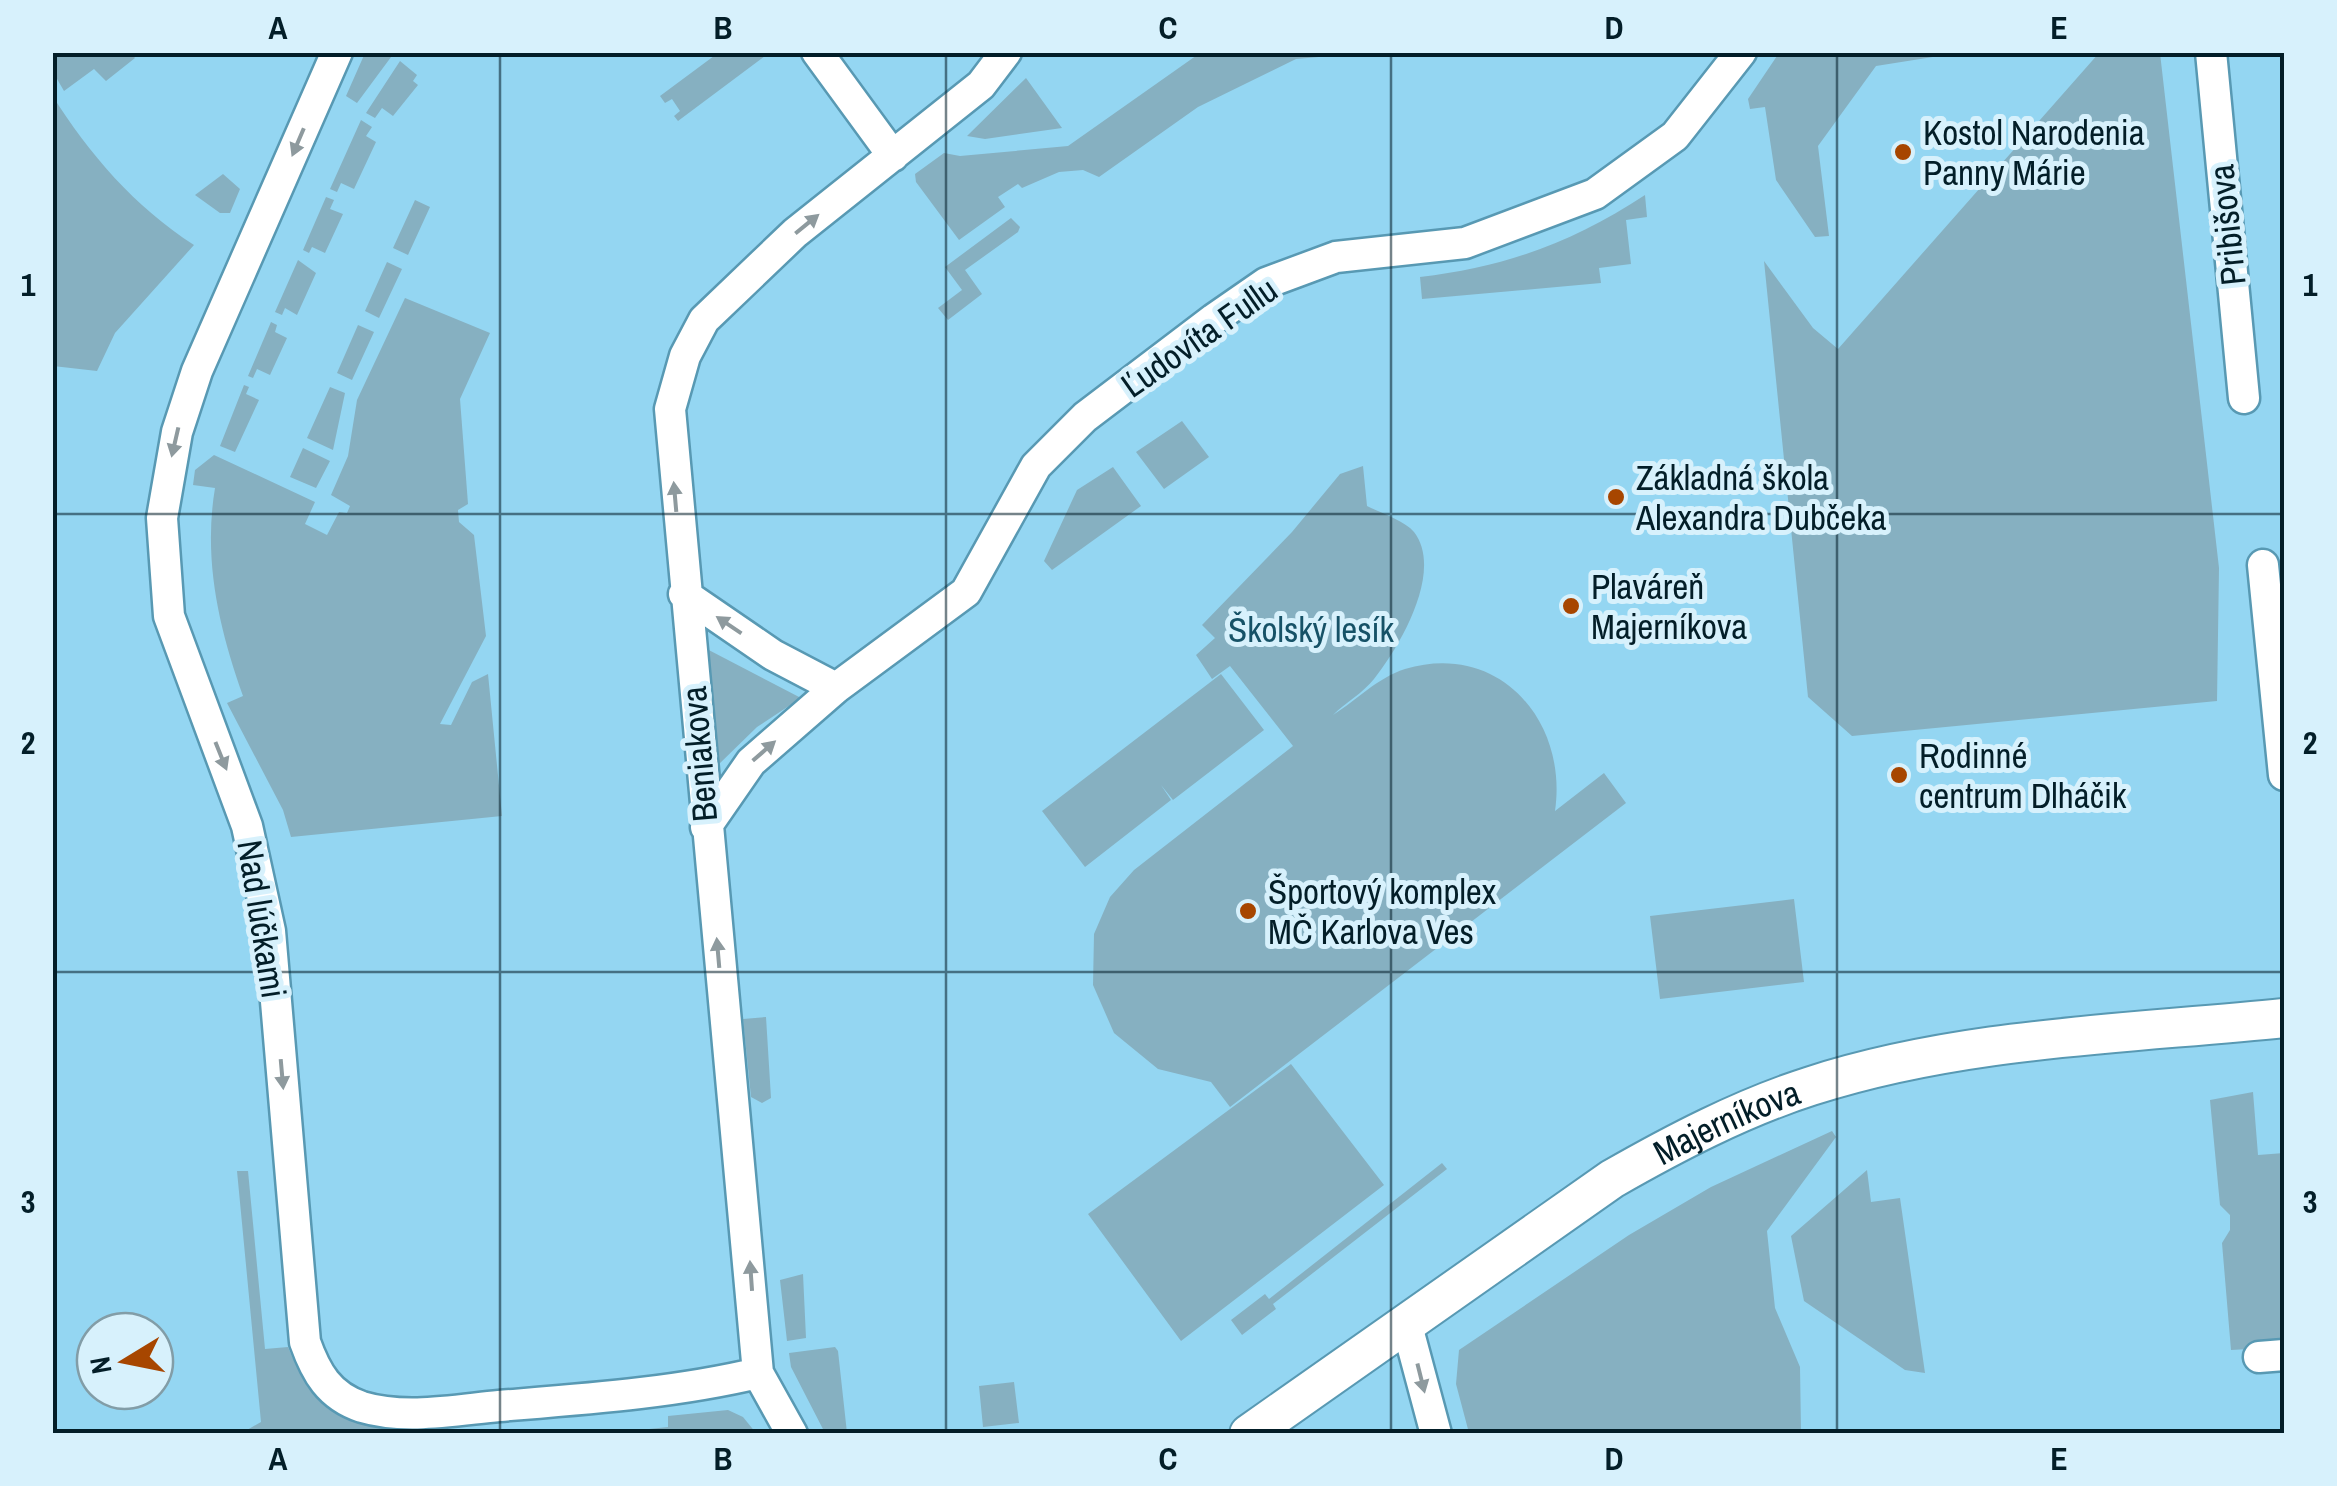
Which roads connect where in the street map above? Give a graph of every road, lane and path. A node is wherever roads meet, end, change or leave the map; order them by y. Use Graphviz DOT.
graph roads {
  1 [pos="337,52"];
  2 [pos="817,52"];
  3 [pos="1006,52"];
  4 [pos="1740,52"];
  5 [pos="2210,52"];
  6 [pos="893,156"];
  7 [pos="2244,398"];
  8 [pos="2263,564"];
  9 [pos="684,594"];
  10 [pos="836,688"];
  11 [pos="2284,775"];
  12 [pos="706,826"];
  13 [pos="2284,1018"];
  14 [pos="1406,1322"];
  15 [pos="758,1374"];
  16 [pos="792,1434"];
  17 [pos="1249,1434"];
  18 [pos="1436,1434"];
  1 -- 15 [label="street, Nad lúčkami, one-way"];
  2 -- 6 [label="street"];
  3 -- 6 [label="street, Beniakova"];
  4 -- 10 [label="street, Ľudovíta Fullu"];
  5 -- 7 [label="street, Pribišova"];
  9 -- 6 [label="street, Beniakova, one-way"];
  8 -- 11 [label="street"];
  10 -- 9 [label="street, one-way"];
  9 -- 12 [label="street, Beniakova"];
  12 -- 10 [label="street, Ľudovíta Fullu, one-way"];
  15 -- 12 [label="street, Beniakova, one-way"];
  13 -- 14 [label="street, Majerníkova"];
  14 -- 17 [label="street, Majerníkova"];
  14 -- 18 [label="street, one-way"];
  15 -- 16 [label="street, Beniakova"];
}
